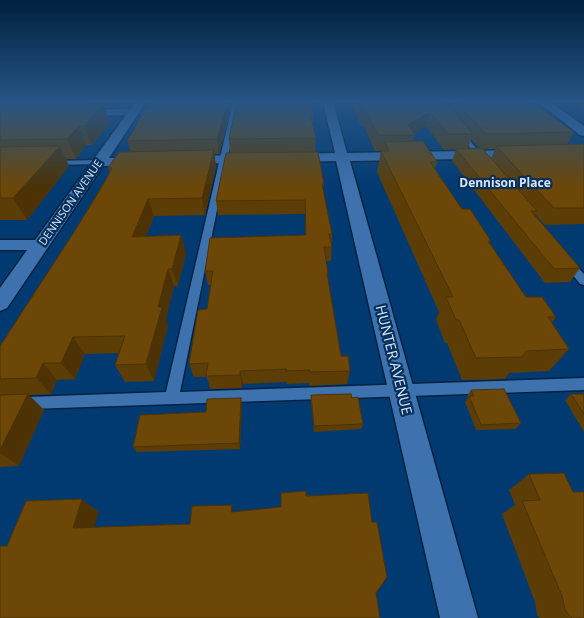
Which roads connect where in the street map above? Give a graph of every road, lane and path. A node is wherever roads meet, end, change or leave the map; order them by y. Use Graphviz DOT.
graph roads {
  1 [pos="121,131"];
  2 [pos="230,131"];
  3 [pos="335,131"];
  4 [pos="459,131"];
  5 [pos="536,154"];
  6 [pos="479,155"];
  7 [pos="342,158"];
  8 [pos="224,160"];
  9 [pos="154,161"];
  10 [pos="172,161"];
  11 [pos="99,162"];
  12 [pos="45,163"];
  13 [pos="491,170"];
  14 [pos="41,245"];
  15 [pos="0,246"];
  16 [pos="562,255"];
  17 [pos="584,281"];
  18 [pos="0,303"];
  19 [pos="584,384"];
  20 [pos="401,390"];
  21 [pos="172,398"];
  22 [pos="0,404"];
  23 [pos="459,618"];
  1 -- 11 [label="street, DENNISON AVENUE"];
  2 -- 8 [label="lane"];
  3 -- 7 [label="street, HUNTER AVENUE"];
  4 -- 6 [label="lane"];
  5 -- 6 [label="street"];
  6 -- 7 [label="street"];
  6 -- 13 [label="lane"];
  7 -- 8 [label="street"];
  7 -- 20 [label="street, HUNTER AVENUE"];
  8 -- 10 [label="street"];
  8 -- 21 [label="lane"];
  9 -- 11 [label="street"];
  11 -- 12 [label="lane"];
  11 -- 14 [label="street, DENNISON AVENUE"];
  14 -- 15 [label="street"];
  14 -- 18 [label="street, DENNISON AVENUE"];
  16 -- 17 [label="lane"];
  19 -- 20 [label="lane"];
  20 -- 21 [label="lane"];
  20 -- 23 [label="street, HUNTER AVENUE"];
  21 -- 22 [label="lane"];
}
